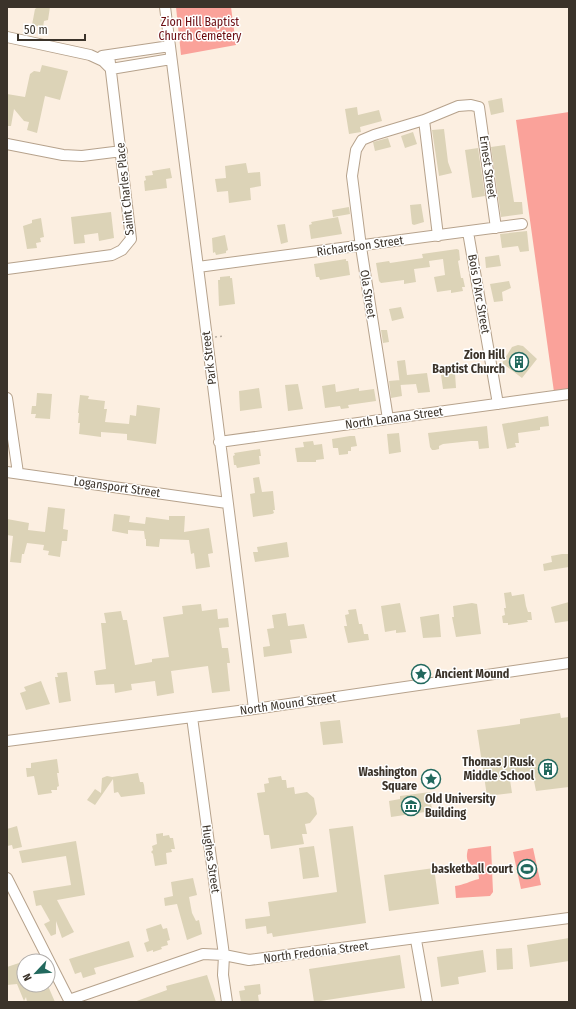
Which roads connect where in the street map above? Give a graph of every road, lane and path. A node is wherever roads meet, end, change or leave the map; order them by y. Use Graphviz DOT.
graph roads {
  1 [pos="165,7"];
  2 [pos="7,37"];
  3 [pos="170,46"];
  4 [pos="90,55"];
  5 [pos="109,55"];
  6 [pos="171,59"];
  7 [pos="111,69"];
  8 [pos="424,120"];
  9 [pos="7,144"];
  10 [pos="122,151"];
  11 [pos="522,224"];
  12 [pos="496,228"];
  13 [pos="468,232"];
  14 [pos="438,236"];
  15 [pos="361,246"];
  16 [pos="198,268"];
  17 [pos="7,269"];
  18 [pos="569,394"];
  19 [pos="7,398"];
  20 [pos="498,404"];
  21 [pos="388,420"];
  22 [pos="219,442"];
  23 [pos="7,472"];
  24 [pos="18,473"];
  25 [pos="227,503"];
  26 [pos="569,663"];
  27 [pos="254,709"];
  28 [pos="192,717"];
  29 [pos="7,741"];
  30 [pos="7,878"];
  31 [pos="569,918"];
  32 [pos="416,940"];
  33 [pos="224,955"];
  34 [pos="70,1001"];
  35 [pos="227,1002"];
  36 [pos="427,1002"];
  1 -- 3 [label="street, Park Street"];
  2 -- 4 [label="street"];
  3 -- 5 [label="street"];
  3 -- 6 [label="street, Park Street"];
  4 -- 5 [label="street"];
  4 -- 7 [label="street"];
  5 -- 7 [label="street, Saint Charles Place"];
  6 -- 7 [label="street"];
  6 -- 16 [label="street, Park Street"];
  7 -- 10 [label="street, Saint Charles Place"];
  8 -- 12 [label="street, Ernest Street"];
  8 -- 14 [label="street"];
  8 -- 15 [label="street, Ola Street"];
  9 -- 10 [label="street"];
  10 -- 17 [label="street, Saint Charles Place"];
  11 -- 12 [label="street, Richardson Street"];
  12 -- 13 [label="street, Richardson Street"];
  13 -- 14 [label="street, Richardson Street"];
  13 -- 20 [label="street, Bois D'Arc Street"];
  14 -- 15 [label="street, Richardson Street"];
  15 -- 16 [label="street, Richardson Street"];
  15 -- 21 [label="street, Ola Street"];
  16 -- 22 [label="street, Park Street"];
  18 -- 20 [label="street, North Lanana Street"];
  19 -- 24 [label="street"];
  20 -- 21 [label="street, North Lanana Street"];
  21 -- 22 [label="street, North Lanana Street"];
  22 -- 25 [label="street, Park Street"];
  23 -- 24 [label="street, Logansport Street"];
  24 -- 25 [label="street, Logansport Street"];
  25 -- 27 [label="street, Park Street"];
  26 -- 27 [label="street, North Mound Street"];
  27 -- 28 [label="street, North Mound Street"];
  28 -- 29 [label="street, North Mound Street"];
  28 -- 33 [label="street, Hughes Street"];
  30 -- 34 [label="street"];
  31 -- 32 [label="street, North Fredonia Street"];
  32 -- 33 [label="street, North Fredonia Street"];
  32 -- 36 [label="street"];
  33 -- 34 [label="street, North Fredonia Street"];
  33 -- 35 [label="street, Hughes Street"];
}
